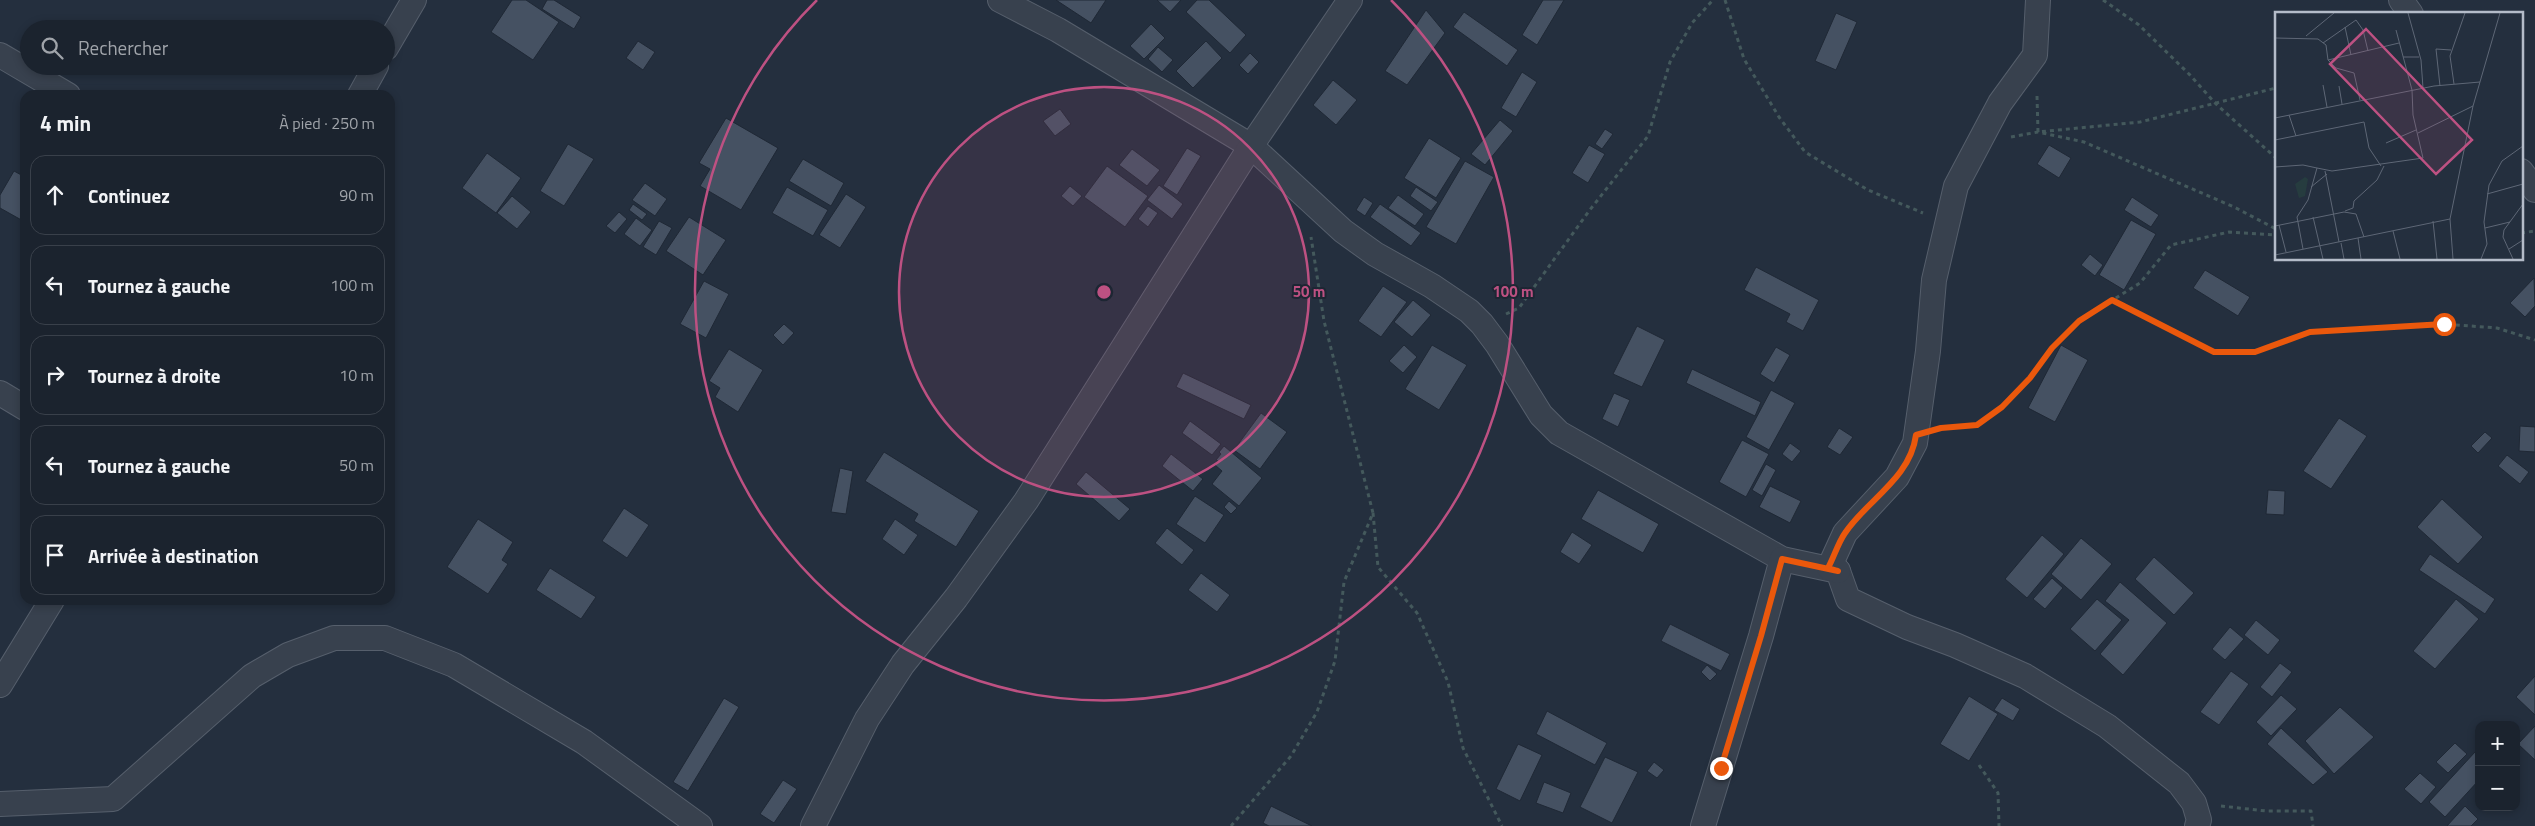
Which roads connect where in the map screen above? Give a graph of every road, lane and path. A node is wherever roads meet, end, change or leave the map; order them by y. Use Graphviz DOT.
graph roads {
  1 [pos="414,0"];
  2 [pos="1000,0"];
  3 [pos="1350,0"];
  4 [pos="1712,0"];
  5 [pos="1725,0"];
  6 [pos="2038,0"];
  7 [pos="2102,0"];
  8 [pos="2401,0"];
  9 [pos="2410,12"];
  10 [pos="395,33"];
  11 [pos="0,55"];
  12 [pos="2035,55"];
  13 [pos="20,67"];
  14 [pos="34,75"];
  15 [pos="371,75"];
  16 [pos="2275,88"];
  17 [pos="60,90"];
  18 [pos="363,90"];
  19 [pos="2216,104"];
  20 [pos="2038,132"];
  21 [pos="1979,142"];
  22 [pos="1250,146"];
  23 [pos="2275,157"];
  24 [pos="2522,172"];
  25 [pos="2535,190"];
  26 [pos="1304,197"];
  27 [pos="1948,220"];
  28 [pos="2275,228"];
  29 [pos="2535,231"];
  30 [pos="2522,233"];
  31 [pos="2275,235"];
  32 [pos="2112,300"];
  33 [pos="1482,324"];
  34 [pos="2535,340"];
  35 [pos="0,393"];
  36 [pos="20,405"];
  37 [pos="1916,435"];
  38 [pos="1373,513"];
  39 [pos="1782,559"];
  40 [pos="1838,571"];
  41 [pos="49,605"];
  42 [pos="0,685"];
  43 [pos="1979,765"];
  44 [pos="2194,803"];
  45 [pos="0,804"];
  46 [pos="700,826"];
  47 [pos="813,826"];
  48 [pos="1231,826"];
  49 [pos="1502,826"];
  50 [pos="1702,826"];
  51 [pos="1999,826"];
  52 [pos="2197,826"];
  53 [pos="2312,826"];
  1 -- 10 [label="street"];
  2 -- 22 [label="street"];
  3 -- 22 [label="street"];
  4 -- 33 [label="path"];
  5 -- 27 [label="path"];
  6 -- 12 [label="street"];
  7 -- 19 [label="path"];
  8 -- 9 [label="street"];
  11 -- 13 [label="street"];
  12 -- 20 [label="path"];
  12 -- 21 [label="street"];
  14 -- 17 [label="street"];
  15 -- 18 [label="street"];
  16 -- 19 [label="path"];
  19 -- 20 [label="path"];
  19 -- 23 [label="path"];
  20 -- 21 [label="path"];
  20 -- 28 [label="path"];
  21 -- 27 [label="street"];
  22 -- 26 [label="street"];
  22 -- 47 [label="street"];
  24 -- 25 [label="street"];
  26 -- 33 [label="street"];
  26 -- 38 [label="path"];
  27 -- 37 [label="street"];
  29 -- 30 [label="path"];
  31 -- 32 [label="path"];
  32 -- 34 [label="path"];
  32 -- 37 [label="path"];
  33 -- 39 [label="street"];
  35 -- 36 [label="street"];
  37 -- 40 [label="street"];
  38 -- 48 [label="path"];
  38 -- 49 [label="path"];
  39 -- 40 [label="street"];
  39 -- 50 [label="street"];
  40 -- 44 [label="street"];
  41 -- 42 [label="street"];
  43 -- 51 [label="path"];
  44 -- 52 [label="street"];
  44 -- 53 [label="path"];
  45 -- 46 [label="street"];
}
